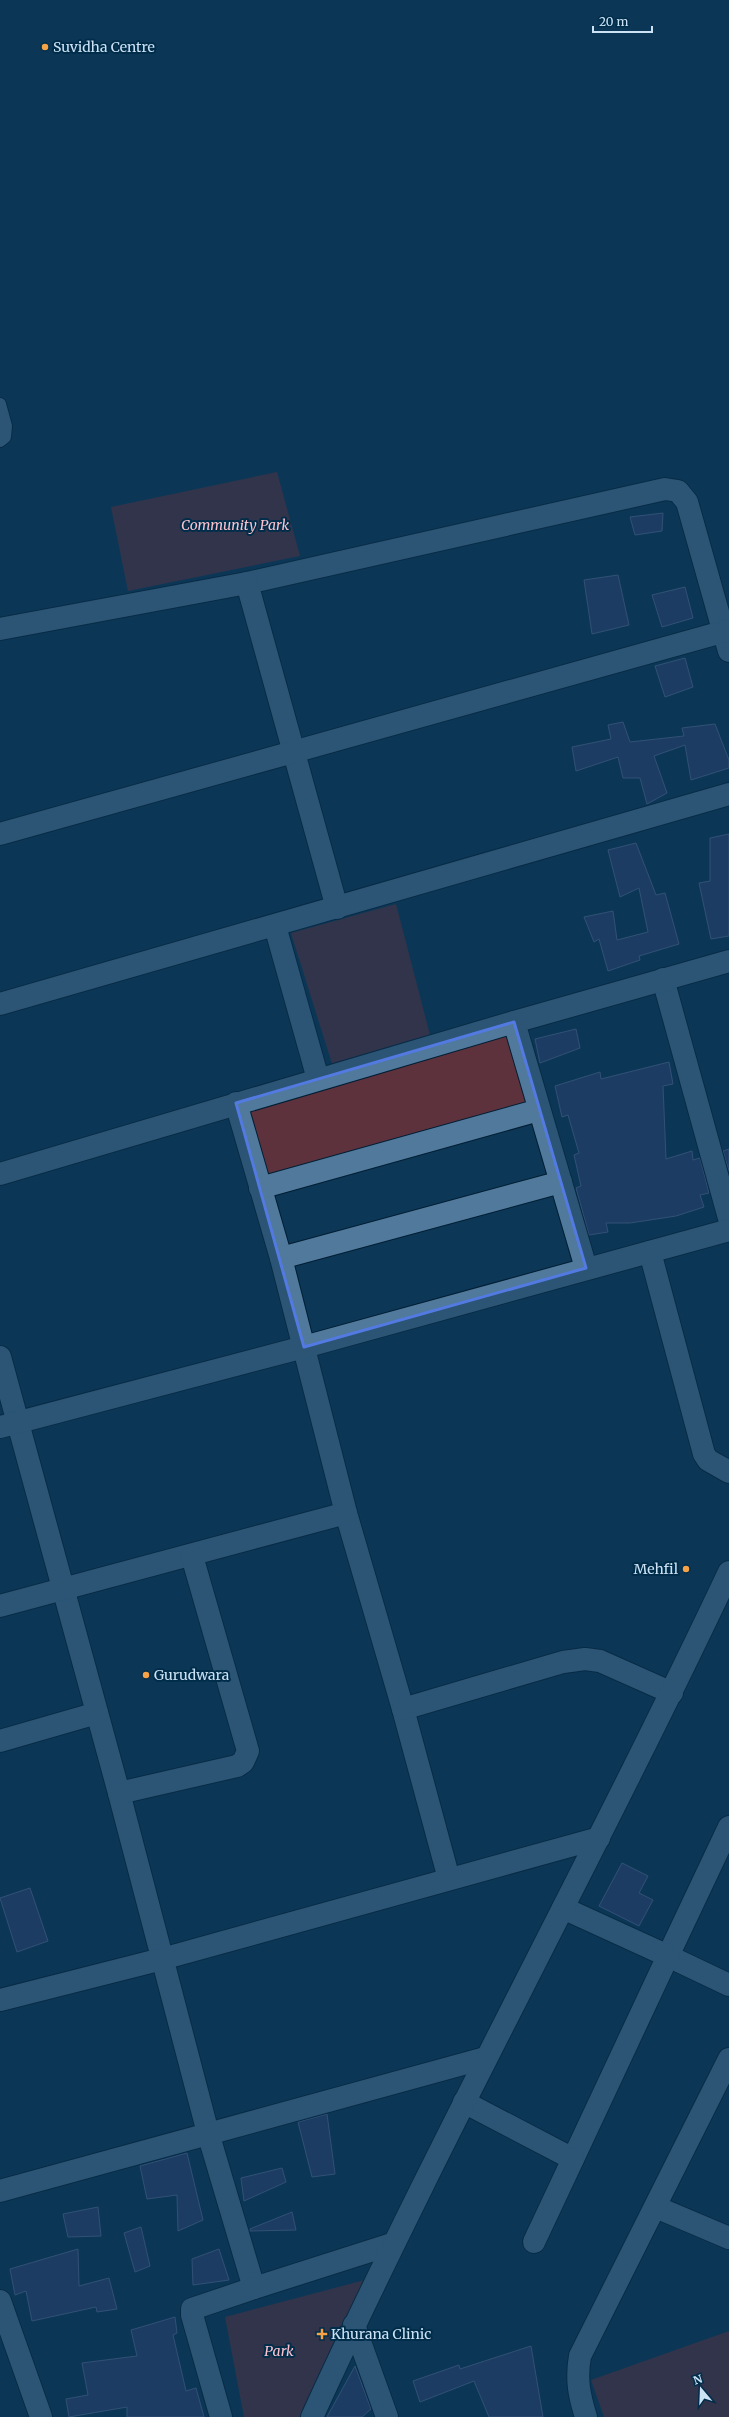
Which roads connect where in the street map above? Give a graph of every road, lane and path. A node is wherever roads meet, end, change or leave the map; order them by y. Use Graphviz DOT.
graph roads {
  1 [pos="0,404"];
  2 [pos="0,441"];
  3 [pos="247,583"];
  4 [pos="0,629"];
  5 [pos="727,637"];
  6 [pos="292,751"];
  7 [pos="729,794"];
  8 [pos="0,834"];
  9 [pos="337,908"];
  10 [pos="275,926"];
  11 [pos="729,961"];
  12 [pos="663,979"];
  13 [pos="0,1004"];
  14 [pos="514,1022"];
  15 [pos="318,1079"];
  16 [pos="236,1103"];
  17 [pos="539,1110"];
  18 [pos="0,1174"];
  19 [pos="561,1182"];
  20 [pos="260,1188"];
  21 [pos="729,1218"];
  22 [pos="729,1230"];
  23 [pos="650,1252"];
  24 [pos="281,1258"];
  25 [pos="586,1268"];
  26 [pos="304,1347"];
  27 [pos="0,1357"];
  28 [pos="9,1425"];
  29 [pos="729,1472"];
  30 [pos="346,1513"];
  31 [pos="192,1556"];
  32 [pos="729,1572"];
  33 [pos="63,1589"];
  34 [pos="0,1606"];
  35 [pos="672,1693"];
  36 [pos="403,1709"];
  37 [pos="97,1713"];
  38 [pos="0,1741"];
  39 [pos="119,1793"];
  40 [pos="729,1827"];
  41 [pos="599,1838"];
  42 [pos="449,1879"];
  43 [pos="563,1908"];
  44 [pos="668,1956"];
  45 [pos="162,1959"];
  46 [pos="729,1985"];
  47 [pos="0,2000"];
  48 [pos="485,2058"];
  49 [pos="727,2071"];
  50 [pos="464,2102"];
  51 [pos="208,2133"];
  52 [pos="574,2159"];
  53 [pos="0,2191"];
  54 [pos="656,2207"];
  55 [pos="729,2238"];
  56 [pos="534,2242"];
  57 [pos="392,2244"];
  58 [pos="254,2288"];
  59 [pos="0,2301"];
  60 [pos="354,2325"];
  61 [pos="40,2417"];
  62 [pos="221,2417"];
  63 [pos="312,2417"];
  64 [pos="387,2417"];
  65 [pos="586,2417"];
  1 -- 2 [label="lane"];
  3 -- 4 [label="street"];
  3 -- 5 [label="street"];
  3 -- 6 [label="street"];
  5 -- 6 [label="street"];
  6 -- 8 [label="street"];
  6 -- 9 [label="street"];
  7 -- 9 [label="street"];
  9 -- 10 [label="street"];
  10 -- 13 [label="street"];
  10 -- 15 [label="street"];
  11 -- 12 [label="street"];
  12 -- 14 [label="street"];
  12 -- 21 [label="street"];
  14 -- 15 [label="street"];
  14 -- 17 [label="street"];
  15 -- 16 [label="street"];
  16 -- 18 [label="street"];
  16 -- 20 [label="street"];
  17 -- 19 [label="street"];
  17 -- 20 [label="street"];
  19 -- 24 [label="street"];
  19 -- 25 [label="street"];
  20 -- 24 [label="street"];
  22 -- 23 [label="street"];
  23 -- 25 [label="street"];
  23 -- 29 [label="street"];
  24 -- 26 [label="street"];
  25 -- 26 [label="street"];
  26 -- 28 [label="street"];
  26 -- 30 [label="street"];
  27 -- 28 [label="street"];
  28 -- 33 [label="street"];
  30 -- 31 [label="street"];
  30 -- 36 [label="street"];
  31 -- 33 [label="street"];
  31 -- 39 [label="street"];
  32 -- 35 [label="street"];
  33 -- 34 [label="street"];
  33 -- 37 [label="street"];
  35 -- 36 [label="street"];
  35 -- 41 [label="street"];
  36 -- 42 [label="street"];
  37 -- 38 [label="street"];
  37 -- 39 [label="street"];
  39 -- 45 [label="street"];
  40 -- 44 [label="street"];
  41 -- 42 [label="street"];
  41 -- 43 [label="street"];
  42 -- 45 [label="street"];
  43 -- 44 [label="street"];
  43 -- 48 [label="street"];
  44 -- 46 [label="street"];
  44 -- 52 [label="street"];
  45 -- 47 [label="street"];
  45 -- 51 [label="street"];
  48 -- 50 [label="street"];
  48 -- 51 [label="street"];
  49 -- 54 [label="street"];
  50 -- 52 [label="street"];
  50 -- 57 [label="street"];
  51 -- 53 [label="street"];
  51 -- 58 [label="street"];
  52 -- 56 [label="street"];
  54 -- 55 [label="street"];
  54 -- 65 [label="street"];
  57 -- 58 [label="street"];
  57 -- 60 [label="street"];
  58 -- 62 [label="street"];
  59 -- 61 [label="street"];
  60 -- 63 [label="street"];
  60 -- 64 [label="street"];
}
